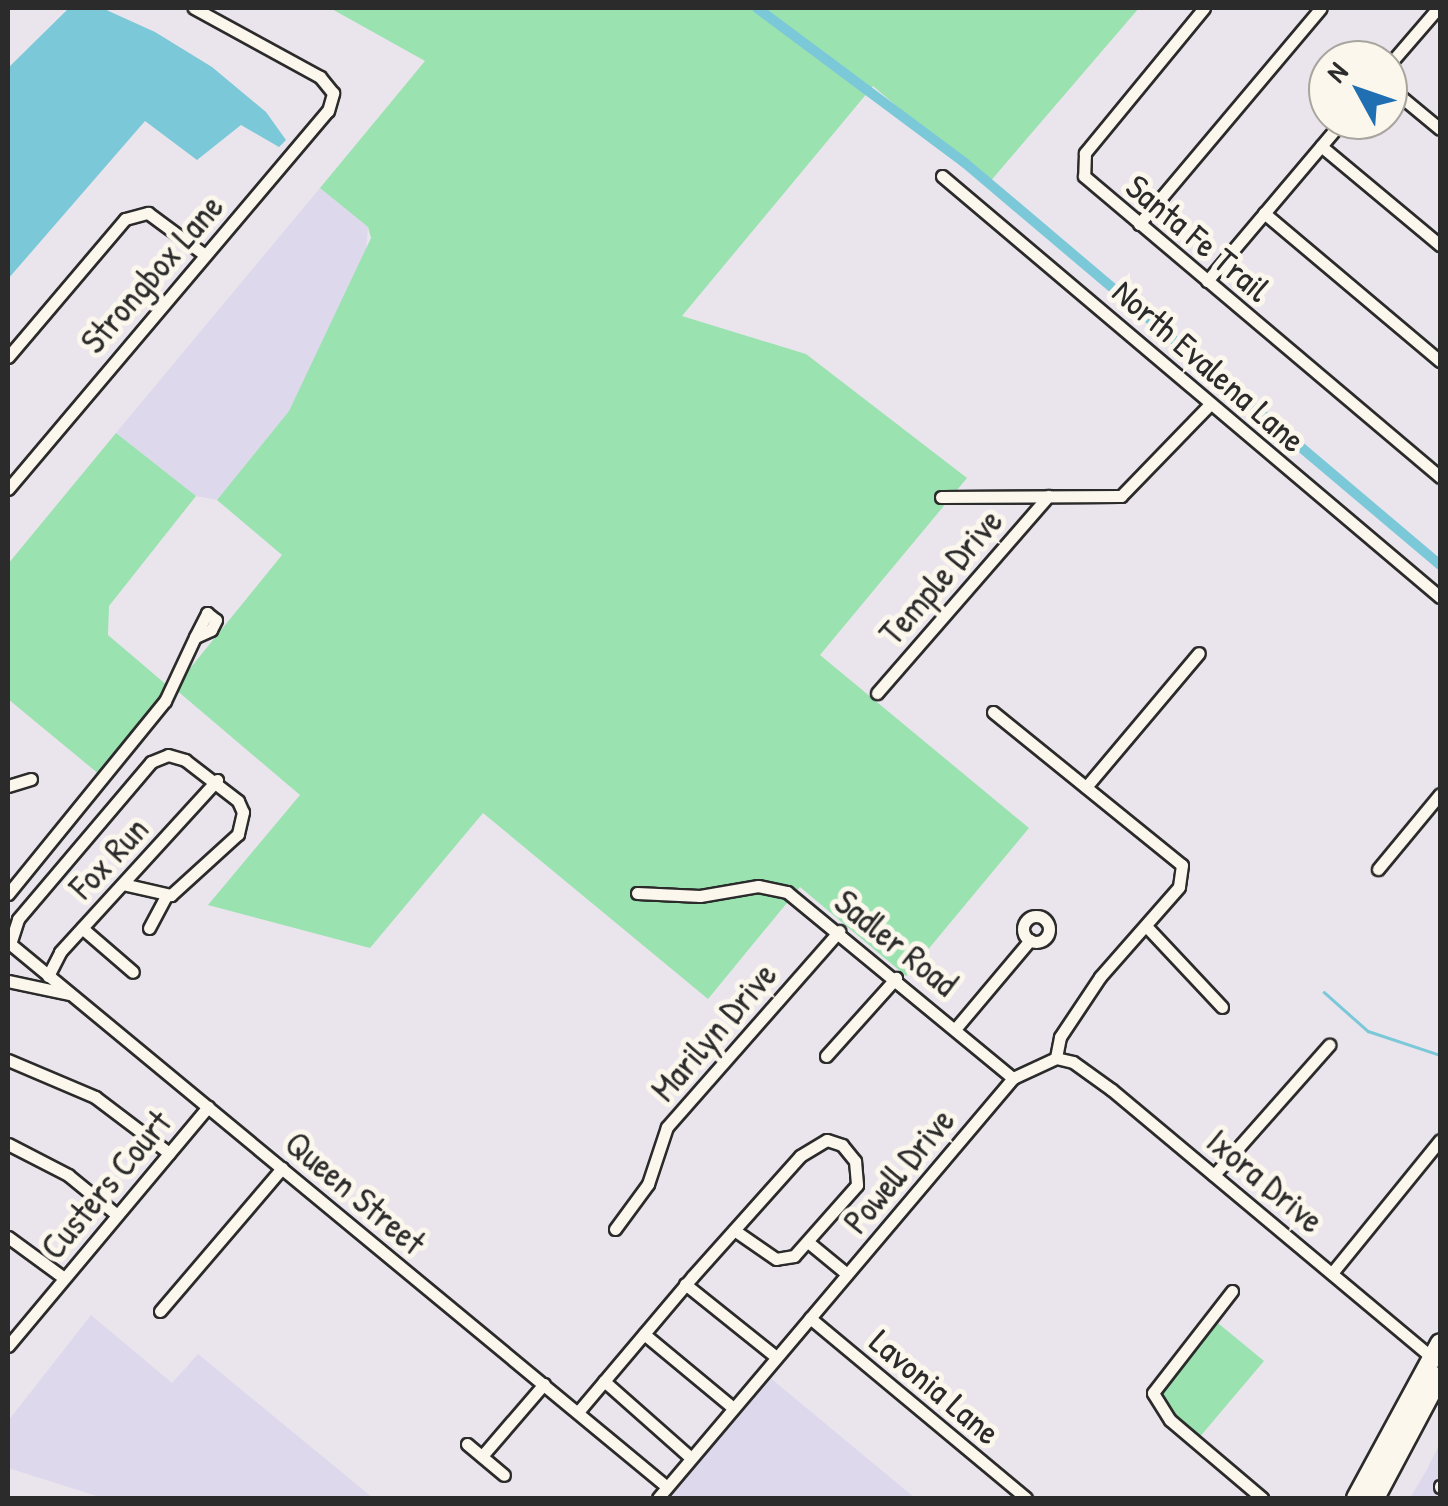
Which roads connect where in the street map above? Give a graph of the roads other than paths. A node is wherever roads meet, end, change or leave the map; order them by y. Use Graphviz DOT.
graph roads {
  1 [pos="194,8"];
  2 [pos="1204,8"];
  3 [pos="1321,8"];
  4 [pos="1438,10"];
  5 [pos="1408,44"];
  6 [pos="1408,103"];
  7 [pos="1440,130"];
  8 [pos="1326,140"];
  9 [pos="1321,146"];
  10 [pos="942,176"];
  11 [pos="1264,212"];
  12 [pos="1138,224"];
  13 [pos="1440,245"];
  14 [pos="205,255"];
  15 [pos="1207,281"];
  16 [pos="8,357"];
  17 [pos="1440,361"];
  18 [pos="1210,404"];
  19 [pos="1440,477"];
  20 [pos="8,489"];
  21 [pos="1048,496"];
  22 [pos="941,498"];
  23 [pos="1440,598"];
  24 [pos="196,637"];
  25 [pos="1198,653"];
  26 [pos="877,694"];
  27 [pos="993,712"];
  28 [pos="30,779"];
  29 [pos="217,780"];
  30 [pos="8,786"];
  31 [pos="1086,787"];
  32 [pos="1440,794"];
  33 [pos="1378,869"];
  34 [pos="123,884"];
  35 [pos="637,893"];
  36 [pos="8,894"];
  37 [pos="166,896"];
  38 [pos="1146,926"];
  39 [pos="82,928"];
  40 [pos="149,928"];
  41 [pos="839,931"];
  42 [pos="1030,940"];
  43 [pos="9,943"];
  44 [pos="133,972"];
  45 [pos="48,976"];
  46 [pos="896,978"];
  47 [pos="8,981"];
  48 [pos="69,994"];
  49 [pos="1222,1007"];
  50 [pos="956,1028"];
  51 [pos="1329,1044"];
  52 [pos="826,1056"];
  53 [pos="1056,1058"];
  54 [pos="8,1060"];
  55 [pos="1013,1078"];
  56 [pos="208,1107"];
  57 [pos="1440,1140"];
  58 [pos="8,1144"];
  59 [pos="169,1152"];
  60 [pos="282,1168"];
  61 [pos="1214,1175"];
  62 [pos="117,1214"];
  63 [pos="615,1229"];
  64 [pos="734,1230"];
  65 [pos="8,1237"];
  66 [pos="808,1242"];
  67 [pos="1332,1273"];
  68 [pos="847,1274"];
  69 [pos="64,1278"];
  70 [pos="685,1284"];
  71 [pos="1232,1290"];
  72 [pos="160,1311"];
  73 [pos="810,1318"];
  74 [pos="644,1334"];
  75 [pos="8,1344"];
  76 [pos="1436,1350"];
  77 [pos="776,1358"];
  78 [pos="1440,1376"];
  79 [pos="604,1381"];
  80 [pos="544,1384"];
  81 [pos="733,1408"];
  82 [pos="578,1412"];
  83 [pos="467,1444"];
  84 [pos="482,1456"];
  85 [pos="691,1458"];
  86 [pos="504,1475"];
  87 [pos="668,1487"];
  88 [pos="658,1498"];
  89 [pos="1026,1498"];
  90 [pos="1262,1498"];
  91 [pos="1356,1498"];
  92 [pos="1374,1498"];
  1 -- 14 [label="street, Strongbox Lane"];
  2 -- 12 [label="street, Santa Fe Trail"];
  3 -- 12 [label="street"];
  4 -- 5 [label="street"];
  6 -- 7 [label="street"];
  8 -- 9 [label="street"];
  9 -- 11 [label="street"];
  9 -- 13 [label="street"];
  10 -- 18 [label="street, North Evalena Lane"];
  11 -- 15 [label="street"];
  11 -- 17 [label="street"];
  12 -- 15 [label="street, Santa Fe Trail"];
  14 -- 16 [label="street"];
  14 -- 20 [label="street, Strongbox Lane"];
  15 -- 19 [label="street, Santa Fe Trail"];
  18 -- 21 [label="street"];
  18 -- 23 [label="street, North Evalena Lane"];
  21 -- 22 [label="street"];
  21 -- 26 [label="street, Temple Drive"];
  24 -- 36 [label="street"];
  25 -- 31 [label="street"];
  27 -- 31 [label="street"];
  28 -- 30 [label="street"];
  29 -- 34 [label="street, Fox Run"];
  29 -- 37 [label="street"];
  29 -- 43 [label="street"];
  31 -- 38 [label="street"];
  32 -- 33 [label="street"];
  34 -- 37 [label="street"];
  34 -- 39 [label="street, Fox Run"];
  35 -- 41 [label="street, Sadler Road"];
  37 -- 40 [label="street"];
  38 -- 49 [label="street"];
  38 -- 53 [label="street"];
  39 -- 44 [label="street"];
  39 -- 45 [label="street, Fox Run"];
  41 -- 46 [label="street, Sadler Road"];
  41 -- 63 [label="street, Marilyn Drive"];
  42 -- 50 [label="street"];
  43 -- 45 [label="street, Queen Street"];
  45 -- 48 [label="street, Queen Street"];
  46 -- 50 [label="street, Sadler Road"];
  46 -- 52 [label="street"];
  47 -- 48 [label="street"];
  48 -- 56 [label="street, Queen Street"];
  50 -- 55 [label="street, Sadler Road"];
  51 -- 61 [label="street"];
  53 -- 55 [label="street, Powell Drive"];
  53 -- 61 [label="street, Ixora Drive"];
  54 -- 59 [label="street"];
  55 -- 68 [label="street, Powell Drive"];
  56 -- 59 [label="street, Custers Court"];
  56 -- 60 [label="street, Queen Street"];
  57 -- 67 [label="street"];
  58 -- 62 [label="street"];
  59 -- 62 [label="street, Custers Court"];
  60 -- 72 [label="street"];
  60 -- 80 [label="street, Queen Street"];
  61 -- 67 [label="street, Ixora Drive"];
  62 -- 69 [label="street, Custers Court"];
  64 -- 66 [label="street"];
  64 -- 66 [label="street"];
  64 -- 70 [label="street"];
  65 -- 69 [label="street"];
  66 -- 68 [label="street"];
  67 -- 76 [label="street, Ixora Drive"];
  68 -- 73 [label="street, Powell Drive"];
  69 -- 75 [label="street, Custers Court"];
  70 -- 74 [label="street"];
  70 -- 77 [label="street"];
  71 -- 90 [label="street"];
  73 -- 77 [label="street, Powell Drive"];
  73 -- 89 [label="street, Lavonia Lane"];
  74 -- 79 [label="street"];
  74 -- 81 [label="street"];
  76 -- 91 [label="main road"];
  76 -- 92 [label="main road"];
  77 -- 81 [label="street, Powell Drive"];
  78 -- 92 [label="main road"];
  79 -- 82 [label="street"];
  79 -- 85 [label="street"];
  80 -- 82 [label="street, Queen Street"];
  80 -- 84 [label="street"];
  81 -- 85 [label="street, Powell Drive"];
  82 -- 87 [label="street, Queen Street"];
  83 -- 84 [label="street"];
  84 -- 86 [label="street"];
  85 -- 87 [label="street, Powell Drive"];
  87 -- 88 [label="street, Powell Drive"];
}
